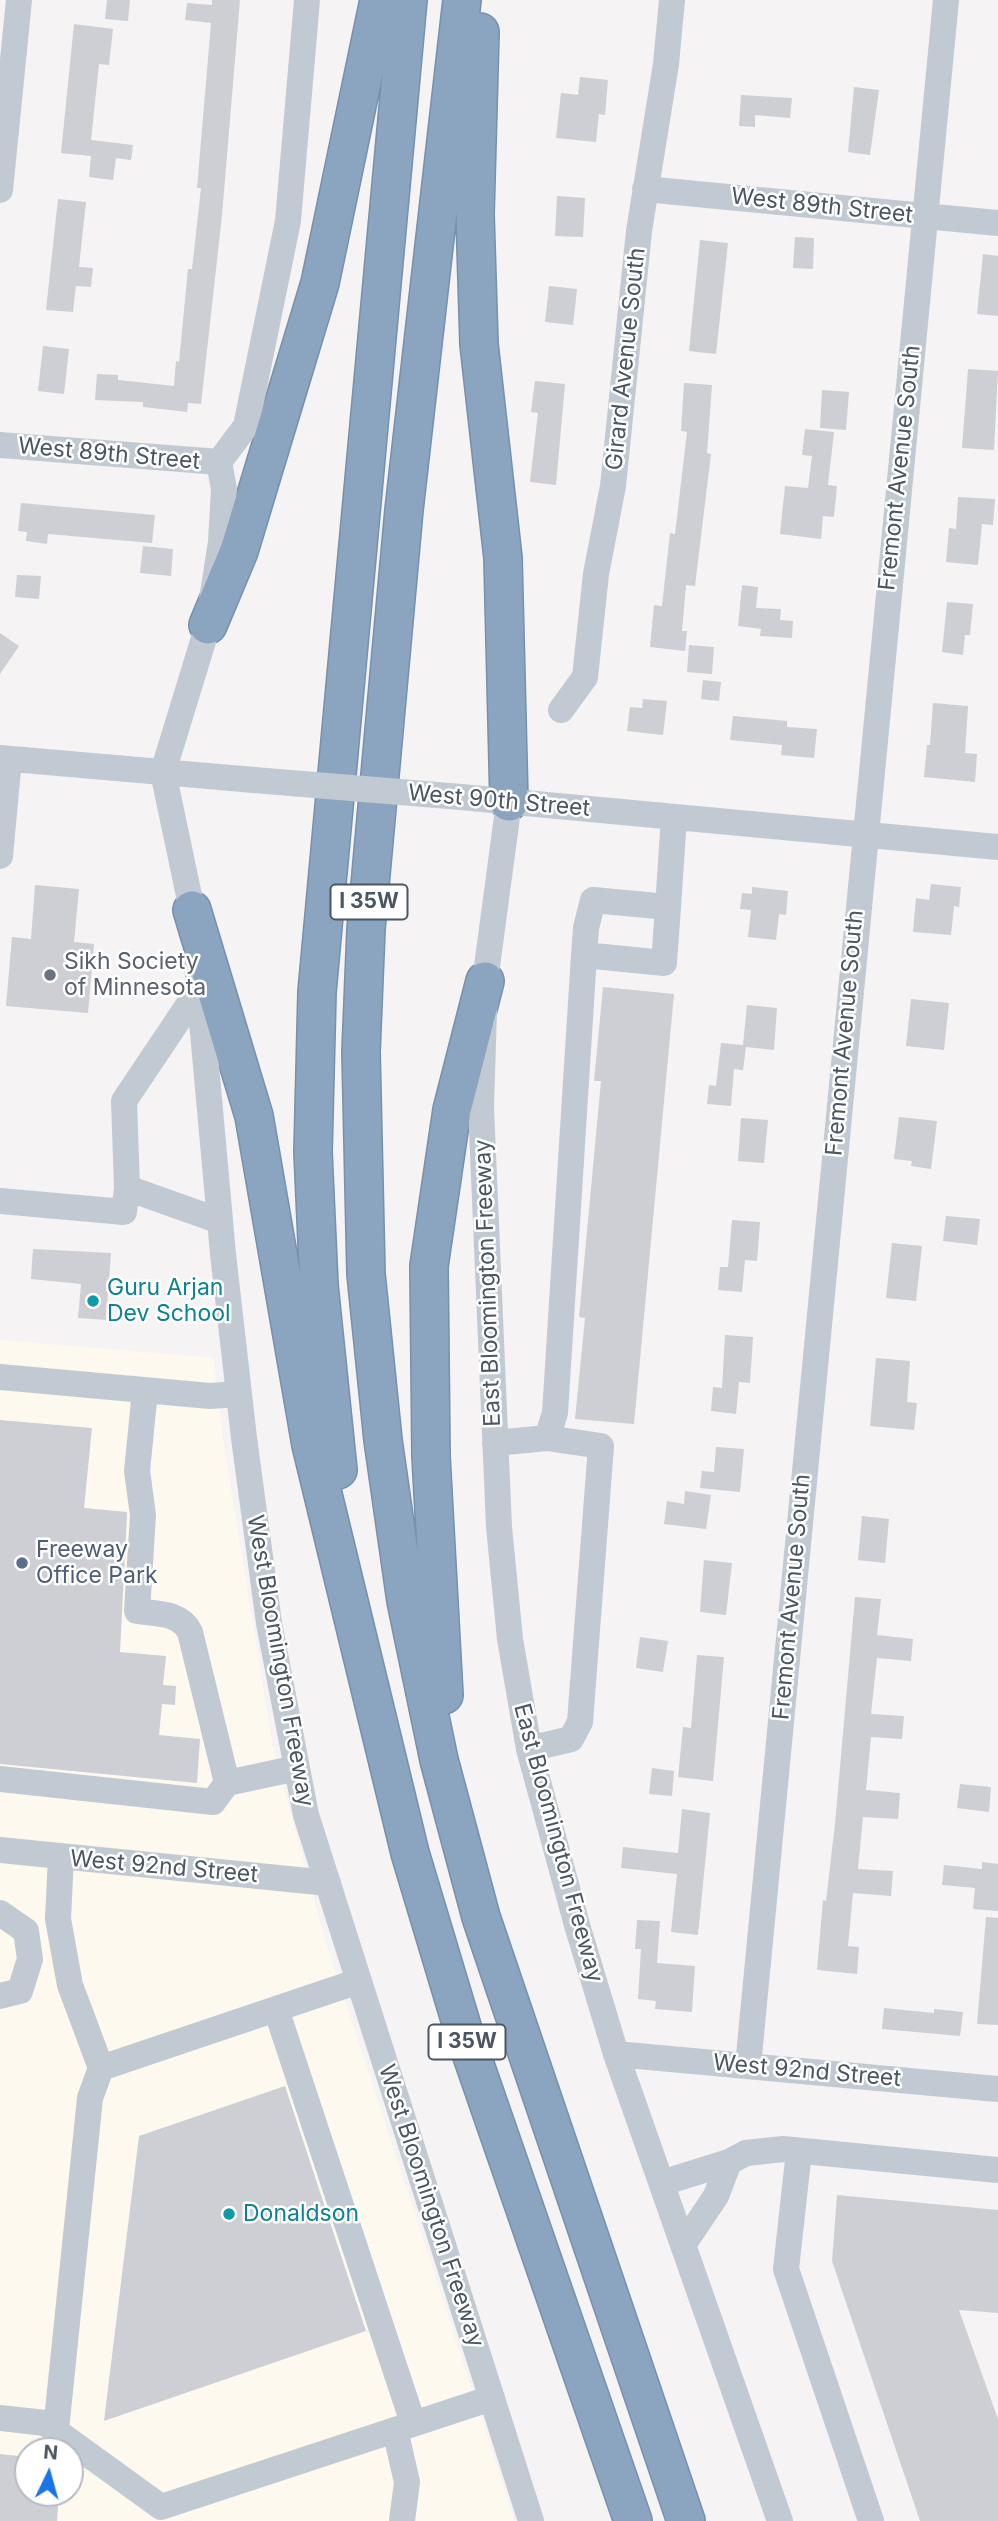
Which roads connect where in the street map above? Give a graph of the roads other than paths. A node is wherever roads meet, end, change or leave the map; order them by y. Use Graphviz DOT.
graph roads {
  1 [pos="19,0"];
  2 [pos="307,0"];
  3 [pos="379,0"];
  4 [pos="408,0"];
  5 [pos="462,0"];
  6 [pos="478,0"];
  7 [pos="672,0"];
  8 [pos="946,0"];
  9 [pos="645,189"];
  10 [pos="0,190"];
  11 [pos="925,216"];
  12 [pos="998,223"];
  13 [pos="0,445"];
  14 [pos="219,462"];
  15 [pos="208,625"];
  16 [pos="561,710"];
  17 [pos="5,758"];
  18 [pos="163,772"];
  19 [pos="509,802"];
  20 [pos="674,817"];
  21 [pos="864,834"];
  22 [pos="998,847"];
  23 [pos="0,856"];
  24 [pos="668,907"];
  25 [pos="192,910"];
  26 [pos="584,955"];
  27 [pos="485,981"];
  28 [pos="199,989"];
  29 [pos="127,1188"];
  30 [pos="0,1201"];
  31 [pos="220,1222"];
  32 [pos="0,1377"];
  33 [pos="145,1391"];
  34 [pos="239,1394"];
  35 [pos="547,1438"];
  36 [pos="495,1443"];
  37 [pos="362,1655"];
  38 [pos="529,1749"];
  39 [pos="297,1768"];
  40 [pos="0,1779"];
  41 [pos="227,1783"];
  42 [pos="450,1801"];
  43 [pos="0,1850"];
  44 [pos="61,1857"];
  45 [pos="328,1883"];
  46 [pos="0,1913"];
  47 [pos="359,1981"];
  48 [pos="0,1996"];
  49 [pos="276,2009"];
  50 [pos="616,2054"];
  51 [pos="748,2066"];
  52 [pos="101,2068"];
  53 [pos="998,2089"];
  54 [pos="799,2151"];
  55 [pos="729,2162"];
  56 [pos="998,2170"];
  57 [pos="662,2183"];
  58 [pos="683,2245"];
  59 [pos="492,2398"];
  60 [pos="0,2418"];
  61 [pos="598,2421"];
  62 [pos="404,2427"];
  63 [pos="56,2430"];
  64 [pos="160,2514"];
  65 [pos="402,2521"];
  66 [pos="531,2521"];
  67 [pos="620,2521"];
  68 [pos="633,2521"];
  69 [pos="686,2521"];
  70 [pos="780,2521"];
  71 [pos="871,2521"];
  1 -- 10 [label="street"];
  2 -- 14 [label="street"];
  3 -- 15 [label="highway"];
  4 -- 37 [label="highway, I 35W"];
  5 -- 42 [label="highway, I 35W"];
  6 -- 19 [label="highway"];
  7 -- 9 [label="street, Girard Avenue South"];
  8 -- 11 [label="street, Fremont Avenue South"];
  9 -- 11 [label="street, West 89th Street"];
  9 -- 16 [label="street, Girard Avenue South"];
  11 -- 12 [label="street, West 89th Street"];
  11 -- 21 [label="street, Fremont Avenue South"];
  13 -- 14 [label="street, West 89th Street"];
  14 -- 15 [label="street"];
  15 -- 18 [label="street"];
  17 -- 18 [label="street, West 90th Street"];
  17 -- 23 [label="street"];
  18 -- 19 [label="street, West 90th Street, bridge"];
  18 -- 25 [label="street, West Bloomington Freeway"];
  19 -- 20 [label="street, West 90th Street"];
  19 -- 27 [label="street, East Bloomington Freeway"];
  20 -- 21 [label="street, West 90th Street"];
  20 -- 24 [label="street"];
  21 -- 22 [label="street, West 90th Street"];
  21 -- 51 [label="street, Fremont Avenue South"];
  24 -- 26 [label="street"];
  24 -- 26 [label="street"];
  25 -- 28 [label="street, West Bloomington Freeway"];
  25 -- 37 [label="highway"];
  26 -- 35 [label="street"];
  27 -- 36 [label="street, East Bloomington Freeway"];
  27 -- 42 [label="highway"];
  28 -- 29 [label="street"];
  28 -- 31 [label="street, West Bloomington Freeway"];
  29 -- 30 [label="street"];
  29 -- 31 [label="street"];
  31 -- 34 [label="street, West Bloomington Freeway"];
  32 -- 33 [label="street"];
  33 -- 34 [label="street"];
  33 -- 41 [label="street"];
  34 -- 39 [label="street, West Bloomington Freeway"];
  35 -- 36 [label="street"];
  35 -- 38 [label="street"];
  36 -- 38 [label="street, East Bloomington Freeway"];
  37 -- 61 [label="highway, I 35W"];
  38 -- 50 [label="street, East Bloomington Freeway"];
  39 -- 41 [label="street"];
  39 -- 45 [label="street, West Bloomington Freeway"];
  40 -- 41 [label="street"];
  42 -- 69 [label="highway, I 35W"];
  43 -- 44 [label="street, West 92nd Street"];
  44 -- 45 [label="street, West 92nd Street"];
  44 -- 52 [label="street"];
  45 -- 47 [label="street, West Bloomington Freeway"];
  46 -- 48 [label="street"];
  47 -- 49 [label="street"];
  47 -- 59 [label="street, West Bloomington Freeway"];
  49 -- 52 [label="street"];
  49 -- 62 [label="street"];
  50 -- 51 [label="street, West 92nd Street"];
  50 -- 57 [label="street, East Bloomington Freeway"];
  51 -- 53 [label="street, West 92nd Street"];
  52 -- 63 [label="street"];
  54 -- 55 [label="street"];
  54 -- 56 [label="street"];
  54 -- 71 [label="street"];
  55 -- 57 [label="street"];
  55 -- 58 [label="street"];
  57 -- 58 [label="street, East Bloomington Freeway"];
  58 -- 70 [label="street, East Bloomington Freeway"];
  59 -- 62 [label="street"];
  59 -- 66 [label="street, West Bloomington Freeway"];
  60 -- 63 [label="street"];
  61 -- 67 [label="highway"];
  61 -- 68 [label="highway, I 35W"];
  62 -- 64 [label="street"];
  62 -- 65 [label="street"];
  63 -- 64 [label="street"];
}
